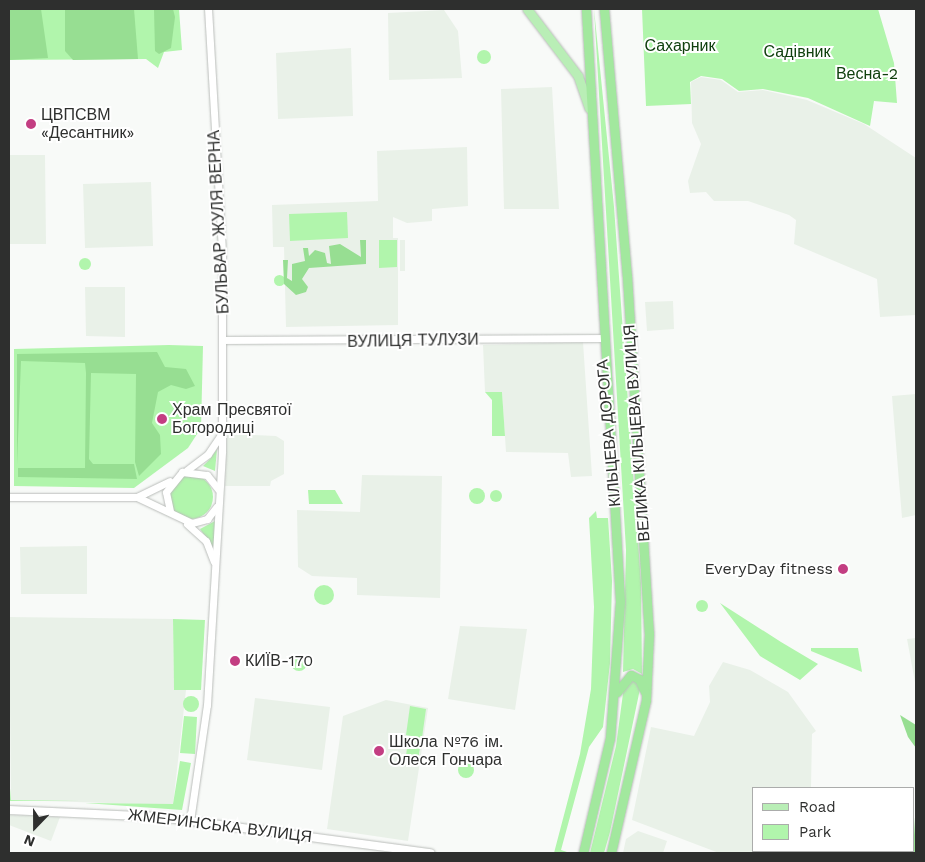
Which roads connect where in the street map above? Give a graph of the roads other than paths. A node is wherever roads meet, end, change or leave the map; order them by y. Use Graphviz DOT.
graph roads {
  1 [pos="208,9"];
  2 [pos="527,9"];
  3 [pos="586,9"];
  4 [pos="604,9"];
  5 [pos="589,108"];
  6 [pos="602,338"];
  7 [pos="224,340"];
  8 [pos="220,435"];
  9 [pos="186,470"];
  10 [pos="171,480"];
  11 [pos="219,492"];
  12 [pos="9,497"];
  13 [pos="136,497"];
  14 [pos="218,503"];
  15 [pos="172,514"];
  16 [pos="183,522"];
  17 [pos="215,568"];
  18 [pos="615,695"];
  19 [pos="646,700"];
  20 [pos="9,810"];
  21 [pos="190,820"];
  22 [pos="430,853"];
  23 [pos="583,853"];
  24 [pos="611,853"];
  1 -- 7 [label="street, БУЛЬВАР ЖУЛЯ ВЕРНА"];
  2 -- 5 [label="main road"];
  3 -- 5 [label="highway, КІЛЬЦЕВА ДОРОГА"];
  4 -- 19 [label="highway, ВЕЛИКА КІЛЬЦЕВА ВУЛИЦЯ"];
  5 -- 6 [label="highway, КІЛЬЦЕВА ДОРОГА"];
  6 -- 7 [label="street, ВУЛИЦЯ ТУЛУЗИ"];
  6 -- 18 [label="highway, КІЛЬЦЕВА ДОРОГА"];
  7 -- 8 [label="street, БУЛЬВАР ЖУЛЯ ВЕРНА"];
  8 -- 9 [label="street"];
  8 -- 11 [label="street, БУЛЬВАР ЖУЛЯ ВЕРНА"];
  9 -- 10 [label="street"];
  9 -- 11 [label="street"];
  10 -- 13 [label="street"];
  10 -- 15 [label="street"];
  11 -- 14 [label="street, БУЛЬВАР ЖУЛЯ ВЕРНА"];
  12 -- 13 [label="street"];
  13 -- 15 [label="street"];
  14 -- 16 [label="street"];
  14 -- 17 [label="street, БУЛЬВАР ЖУЛЯ ВЕРНА"];
  15 -- 16 [label="street"];
  16 -- 17 [label="street, БУЛЬВАР ЖУЛЯ ВЕРНА"];
  17 -- 21 [label="street, БУЛЬВАР ЖУЛЯ ВЕРНА"];
  18 -- 19 [label="highway"];
  18 -- 23 [label="highway, КІЛЬЦЕВА ДОРОГА"];
  19 -- 24 [label="highway, ВЕЛИКА КІЛЬЦЕВА ВУЛИЦЯ"];
  20 -- 21 [label="main road, ЖМЕРИНСЬКА ВУЛИЦЯ"];
  21 -- 22 [label="main road, ЖМЕРИНСЬКА ВУЛИЦЯ"];
}
